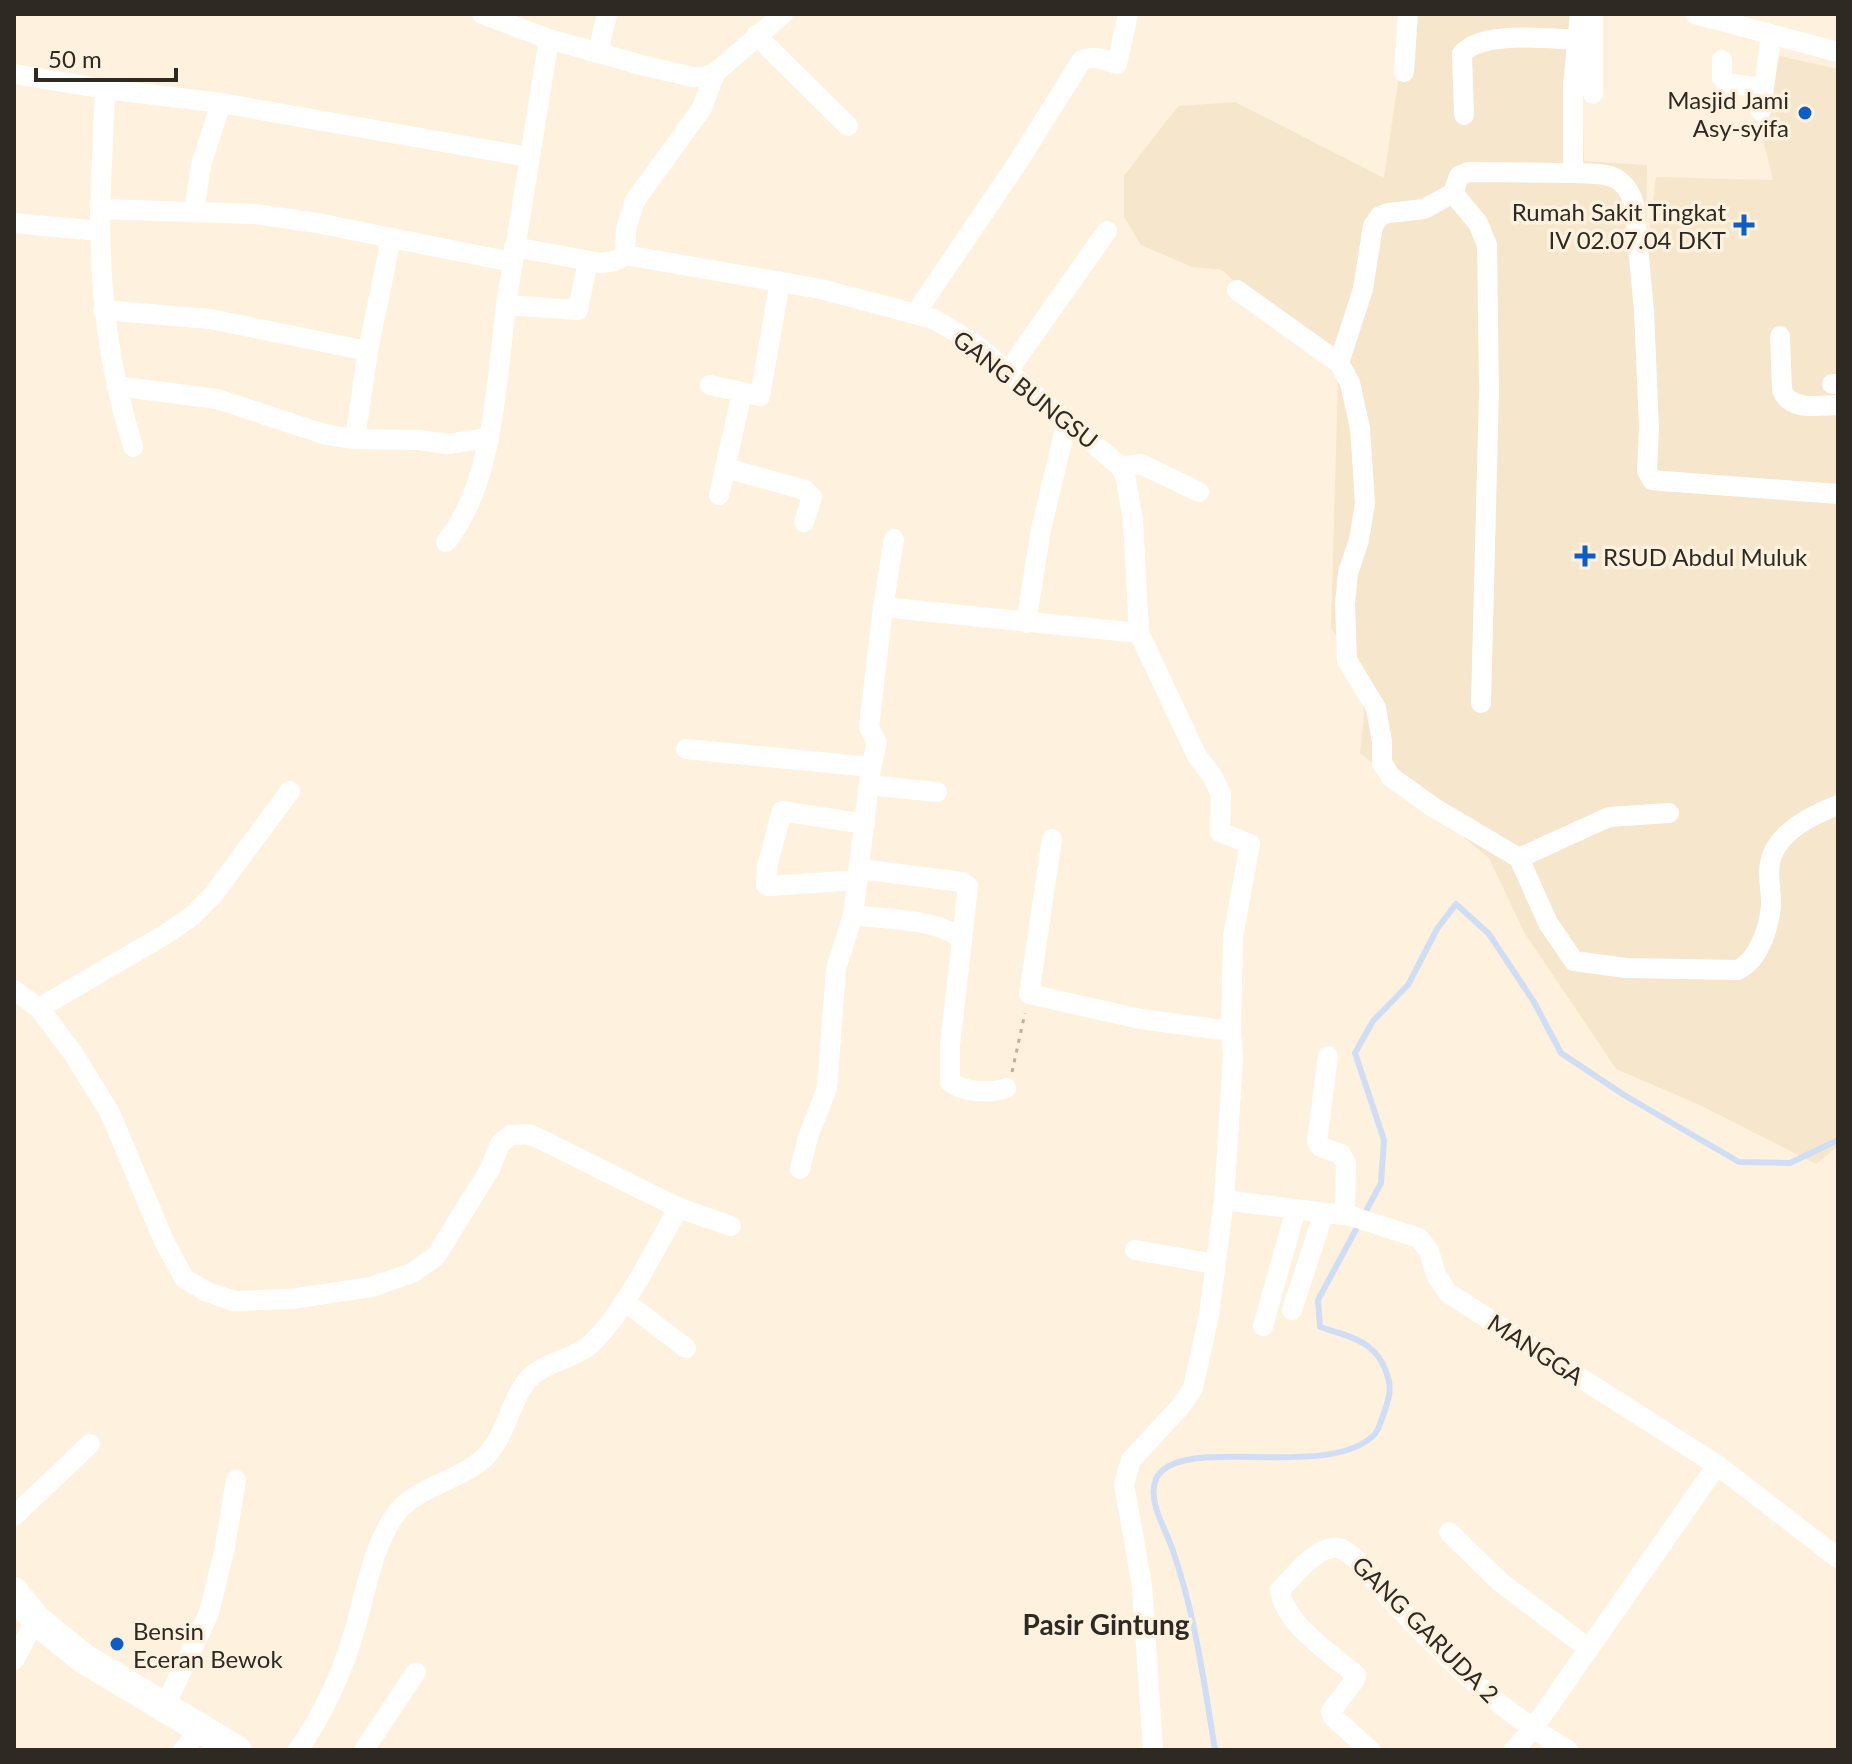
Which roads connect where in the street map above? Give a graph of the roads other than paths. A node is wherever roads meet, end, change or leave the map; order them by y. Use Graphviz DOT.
graph roads {
  1 [pos="482,14"];
  2 [pos="607,14"];
  3 [pos="783,14"];
  4 [pos="1128,14"];
  5 [pos="1408,14"];
  6 [pos="1580,14"];
  7 [pos="1593,14"];
  8 [pos="1695,14"];
  9 [pos="756,35"];
  10 [pos="1771,35"];
  11 [pos="549,39"];
  12 [pos="1577,40"];
  13 [pos="1838,52"];
  14 [pos="598,53"];
  15 [pos="1722,60"];
  16 [pos="1404,72"];
  17 [pos="715,73"];
  18 [pos="14,74"];
  19 [pos="1762,88"];
  20 [pos="105,89"];
  21 [pos="1593,94"];
  22 [pos="221,103"];
  23 [pos="1761,111"];
  24 [pos="1464,115"];
  25 [pos="848,126"];
  26 [pos="529,157"];
  27 [pos="1573,173"];
  28 [pos="1453,193"];
  29 [pos="100,209"];
  30 [pos="194,212"];
  31 [pos="14,223"];
  32 [pos="100,231"];
  33 [pos="1107,231"];
  34 [pos="391,238"];
  35 [pos="513,254"];
  36 [pos="625,255"];
  37 [pos="588,261"];
  38 [pos="780,281"];
  39 [pos="1237,290"];
  40 [pos="506,305"];
  41 [pos="103,310"];
  42 [pos="915,314"];
  43 [pos="1780,336"];
  44 [pos="368,351"];
  45 [pos="1339,363"];
  46 [pos="1008,371"];
  47 [pos="710,385"];
  48 [pos="116,386"];
  49 [pos="742,392"];
  50 [pos="1838,405"];
  51 [pos="1067,421"];
  52 [pos="488,438"];
  53 [pos="355,439"];
  54 [pos="448,444"];
  55 [pos="133,447"];
  56 [pos="1121,467"];
  57 [pos="726,468"];
  58 [pos="482,470"];
  59 [pos="1199,492"];
  60 [pos="1838,494"];
  61 [pos="719,495"];
  62 [pos="804,522"];
  63 [pos="894,539"];
  64 [pos="446,542"];
  65 [pos="883,607"];
  66 [pos="1026,623"];
  67 [pos="1139,633"];
  68 [pos="1481,703"];
  69 [pos="686,749"];
  70 [pos="870,776"];
  71 [pos="290,791"];
  72 [pos="937,792"];
  73 [pos="1838,805"];
  74 [pos="1669,813"];
  75 [pos="865,824"];
  76 [pos="1052,839"];
  77 [pos="1519,858"];
  78 [pos="859,874"];
  79 [pos="853,915"];
  80 [pos="962,941"];
  81 [pos="14,990"];
  82 [pos="39,1008"];
  83 [pos="1231,1031"];
  84 [pos="1328,1056"];
  85 [pos="1006,1088"];
  86 [pos="800,1169"];
  87 [pos="1224,1200"];
  88 [pos="679,1208"];
  89 [pos="1296,1209"];
  90 [pos="1324,1212"];
  91 [pos="1348,1215"];
  92 [pos="731,1226"];
  93 [pos="1135,1250"];
  94 [pos="1215,1264"];
  95 [pos="624,1301"];
  96 [pos="1292,1310"];
  97 [pos="1263,1326"];
  98 [pos="686,1348"];
  99 [pos="90,1444"];
  100 [pos="1717,1465"];
  101 [pos="236,1480"];
  102 [pos="14,1516"];
  103 [pos="1449,1532"];
  104 [pos="1838,1558"];
  105 [pos="14,1592"];
  106 [pos="36,1620"];
  107 [pos="1589,1649"];
  108 [pos="14,1660"];
  109 [pos="416,1672"];
  110 [pos="164,1708"];
  111 [pos="1532,1730"];
  112 [pos="192,1740"];
  113 [pos="236,1750"];
  114 [pos="298,1750"];
  115 [pos="364,1750"];
  116 [pos="1153,1750"];
  117 [pos="1370,1750"];
  118 [pos="1514,1750"];
  119 [pos="1568,1750"];
  1 -- 11 [label="street"];
  2 -- 14 [label="street"];
  3 -- 9 [label="street"];
  4 -- 42 [label="street"];
  5 -- 16 [label="street"];
  6 -- 12 [label="street"];
  7 -- 21 [label="street"];
  8 -- 10 [label="street"];
  9 -- 17 [label="street"];
  9 -- 25 [label="street"];
  10 -- 13 [label="street"];
  10 -- 19 [label="street"];
  11 -- 14 [label="street"];
  11 -- 26 [label="street"];
  12 -- 24 [label="street"];
  12 -- 27 [label="street"];
  14 -- 17 [label="street"];
  15 -- 19 [label="street"];
  17 -- 36 [label="street"];
  18 -- 20 [label="street"];
  19 -- 23 [label="street"];
  20 -- 22 [label="street"];
  20 -- 29 [label="street"];
  22 -- 26 [label="street"];
  22 -- 30 [label="street"];
  26 -- 35 [label="street"];
  27 -- 28 [label="street"];
  27 -- 60 [label="street"];
  28 -- 45 [label="street"];
  28 -- 68 [label="street"];
  29 -- 30 [label="street, GANG BUNGSU"];
  29 -- 32 [label="street"];
  30 -- 34 [label="street, GANG BUNGSU"];
  31 -- 32 [label="street"];
  32 -- 41 [label="street"];
  33 -- 46 [label="street"];
  34 -- 35 [label="street, GANG BUNGSU"];
  34 -- 44 [label="street"];
  35 -- 37 [label="street, GANG BUNGSU"];
  35 -- 40 [label="street"];
  36 -- 37 [label="street, GANG BUNGSU"];
  36 -- 38 [label="street, GANG BUNGSU"];
  37 -- 40 [label="street"];
  38 -- 42 [label="street, GANG BUNGSU"];
  38 -- 49 [label="street"];
  39 -- 45 [label="street"];
  40 -- 52 [label="street"];
  41 -- 44 [label="street"];
  41 -- 48 [label="street"];
  42 -- 46 [label="street, GANG BUNGSU"];
  43 -- 50 [label="street"];
  44 -- 53 [label="street"];
  45 -- 77 [label="street"];
  46 -- 51 [label="street, GANG BUNGSU"];
  47 -- 49 [label="street"];
  48 -- 53 [label="street"];
  48 -- 55 [label="street"];
  49 -- 57 [label="street"];
  51 -- 56 [label="street, GANG BUNGSU"];
  51 -- 66 [label="street"];
  52 -- 54 [label="street"];
  52 -- 58 [label="street"];
  53 -- 54 [label="street"];
  54 -- 58 [label="street"];
  56 -- 59 [label="street"];
  56 -- 67 [label="street, GANG BUNGSU"];
  57 -- 61 [label="street"];
  57 -- 62 [label="street"];
  58 -- 64 [label="street"];
  63 -- 65 [label="street"];
  65 -- 66 [label="street"];
  65 -- 70 [label="street"];
  66 -- 67 [label="street"];
  67 -- 83 [label="street, GANG BUNGSU"];
  69 -- 70 [label="street"];
  70 -- 72 [label="street"];
  70 -- 75 [label="street"];
  71 -- 82 [label="street"];
  73 -- 77 [label="street"];
  74 -- 77 [label="street"];
  75 -- 78 [label="street"];
  75 -- 78 [label="street"];
  76 -- 83 [label="street"];
  78 -- 79 [label="street"];
  78 -- 80 [label="street"];
  79 -- 80 [label="street"];
  79 -- 86 [label="street"];
  80 -- 85 [label="street"];
  81 -- 82 [label="street"];
  82 -- 88 [label="street"];
  83 -- 87 [label="street"];
  84 -- 91 [label="street"];
  87 -- 89 [label="street, MANGGA"];
  87 -- 94 [label="street"];
  88 -- 92 [label="street"];
  88 -- 95 [label="street"];
  89 -- 90 [label="street, MANGGA"];
  89 -- 97 [label="street"];
  90 -- 91 [label="street, MANGGA"];
  90 -- 96 [label="street"];
  91 -- 100 [label="street, MANGGA"];
  93 -- 94 [label="street"];
  94 -- 116 [label="street"];
  95 -- 98 [label="street"];
  95 -- 114 [label="street"];
  99 -- 102 [label="street"];
  100 -- 104 [label="street, MANGGA"];
  100 -- 107 [label="street"];
  101 -- 110 [label="street"];
  103 -- 107 [label="street"];
  105 -- 106 [label="highway"];
  106 -- 108 [label="street"];
  106 -- 110 [label="highway"];
  107 -- 111 [label="street"];
  109 -- 115 [label="street"];
  110 -- 112 [label="highway"];
  111 -- 117 [label="street, GANG GARUDA 2"];
  111 -- 118 [label="street"];
  111 -- 119 [label="street, GANG GARUDA 2"];
  112 -- 113 [label="highway"];
}
